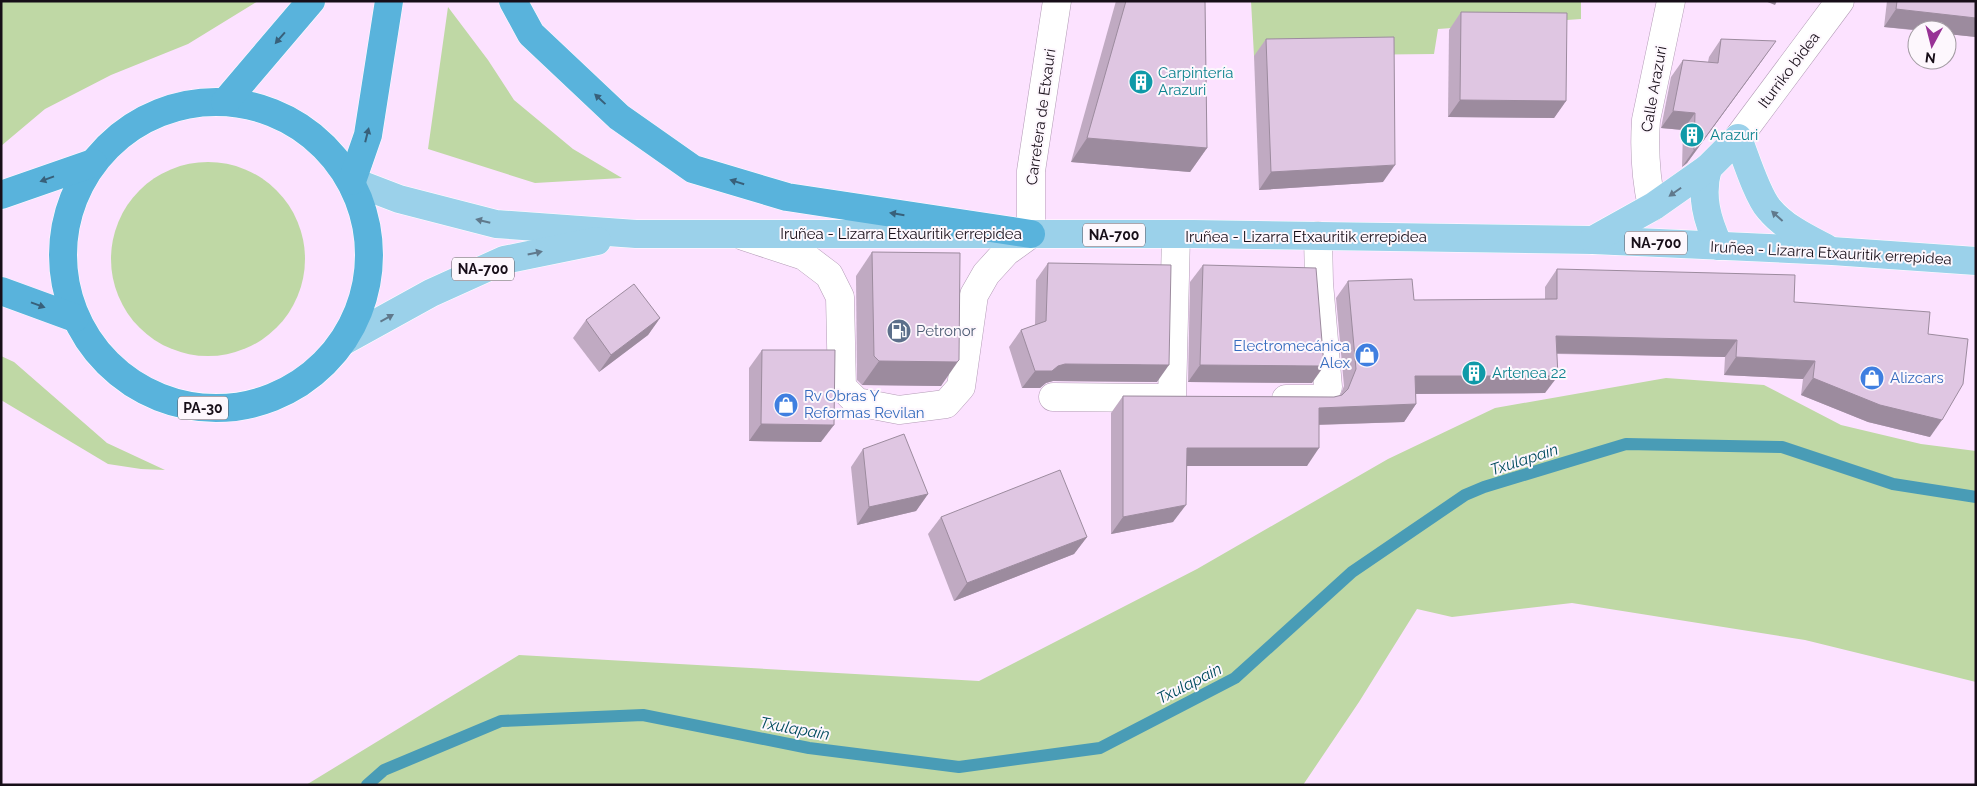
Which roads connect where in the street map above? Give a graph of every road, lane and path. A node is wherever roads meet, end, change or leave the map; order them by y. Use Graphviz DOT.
graph roads {
  1 [pos="311,1"];
  2 [pos="389,1"];
  3 [pos="513,1"];
  4 [pos="1057,1"];
  5 [pos="1671,1"];
  6 [pos="1840,1"];
  7 [pos="225,102"];
  8 [pos="1738,138"];
  9 [pos="93,163"];
  10 [pos="1708,168"];
  11 [pos="352,181"];
  12 [pos="1,195"];
  13 [pos="1652,207"];
  14 [pos="735,233"];
  15 [pos="636,234"];
  16 [pos="1031,234"];
  17 [pos="1176,236"];
  18 [pos="1318,236"];
  19 [pos="1593,240"];
  20 [pos="1719,246"];
  21 [pos="1832,251"];
  22 [pos="1931,258"];
  23 [pos="1976,261"];
  24 [pos="1976,274"];
  25 [pos="1,291"];
  26 [pos="75,318"];
  27 [pos="344,342"];
  28 [pos="1053,397"];
  29 [pos="1262,398"];
  1 -- 7 [label="highway, one-way"];
  11 -- 2 [label="highway, one-way"];
  16 -- 3 [label="highway, one-way"];
  4 -- 16 [label="street, Carretera de Etxauri"];
  5 -- 13 [label="street, Calle Arazuri"];
  6 -- 8 [label="street, Iturriko bidea"];
  7 -- 9 [label="highway, PA-30"];
  7 -- 11 [label="highway, PA-30"];
  8 -- 10 [label="main road"];
  21 -- 8 [label="main road, one-way"];
  9 -- 12 [label="highway, PA-30, one-way"];
  9 -- 26 [label="highway, PA-30"];
  10 -- 13 [label="main road, one-way"];
  10 -- 20 [label="main road"];
  15 -- 11 [label="main road, Iruñea - Lizarra Etxauritik errepidea / NA-700, one-way"];
  11 -- 27 [label="highway, PA-30"];
  13 -- 19 [label="main road"];
  14 -- 15 [label="main road, Iruñea - Lizarra Etxauritik errepidea / NA-700"];
  14 -- 16 [label="main road, Iruñea - Lizarra Etxauritik errepidea / NA-700"];
  14 -- 16 [label="street"];
  27 -- 15 [label="main road, Iruñea - Lizarra Etxauritik errepidea / NA-700, one-way"];
  16 -- 17 [label="main road, Iruñea - Lizarra Etxauritik errepidea / NA-700"];
  17 -- 18 [label="main road, Iruñea - Lizarra Etxauritik errepidea / NA-700"];
  17 -- 28 [label="street"];
  18 -- 19 [label="main road, Iruñea - Lizarra Etxauritik errepidea / NA-700"];
  18 -- 29 [label="street"];
  19 -- 20 [label="main road, Iruñea - Lizarra Etxauritik errepidea / NA-700"];
  20 -- 21 [label="main road, Iruñea - Lizarra Etxauritik errepidea / NA-700"];
  21 -- 22 [label="main road, Iruñea - Lizarra Etxauritik errepidea / NA-700"];
  22 -- 23 [label="main road, Iruñea - Lizarra Etxauritik errepidea / NA-700"];
  22 -- 24 [label="main road"];
  25 -- 26 [label="highway, one-way"];
  26 -- 27 [label="highway, PA-30"];
}
